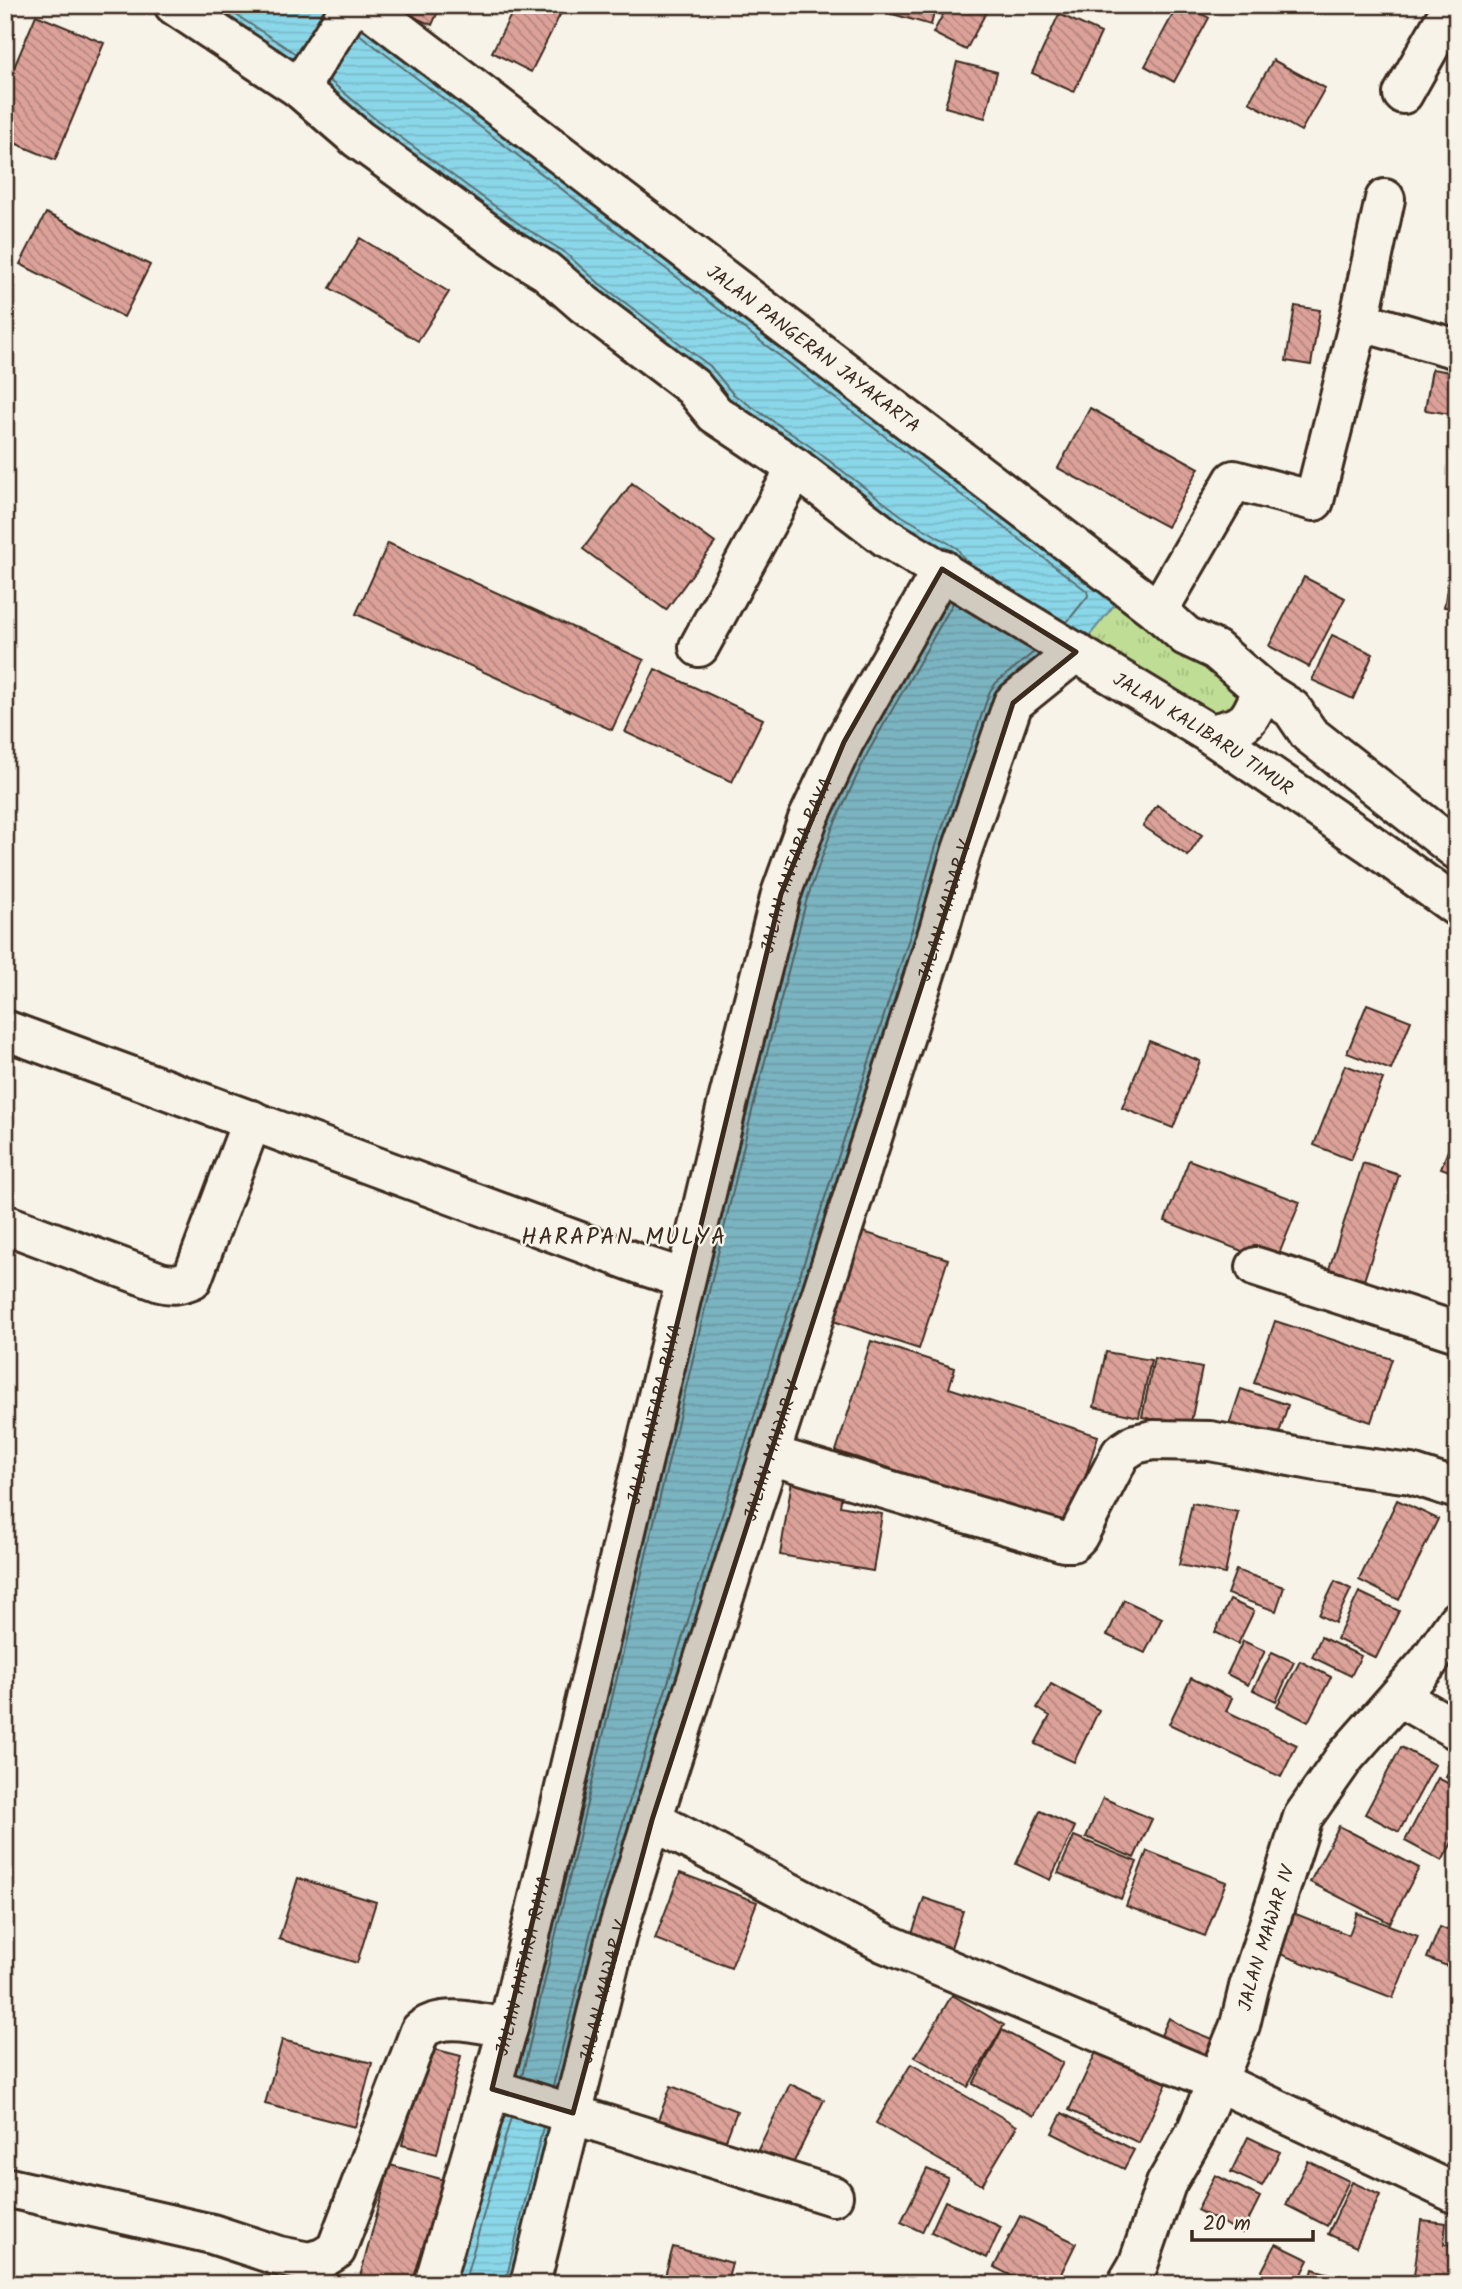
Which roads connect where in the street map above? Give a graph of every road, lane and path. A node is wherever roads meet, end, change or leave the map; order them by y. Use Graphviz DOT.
graph roads {
  1 [pos="174,5"];
  2 [pos="1453,5"];
  3 [pos="356,7"];
  4 [pos="299,88"];
  5 [pos="1403,94"];
  6 [pos="1385,199"];
  7 [pos="1359,321"];
  8 [pos="1457,349"];
  9 [pos="796,468"];
  10 [pos="942,569"];
  11 [pos="1158,611"];
  12 [pos="699,647"];
  13 [pos="1076,652"];
  14 [pos="1262,690"];
  15 [pos="1210,734"];
  16 [pos="1381,792"];
  17 [pos="1336,822"];
  18 [pos="1457,850"];
  19 [pos="1457,907"];
  20 [pos="5,1030"];
  21 [pos="252,1120"];
  22 [pos="5,1224"];
  23 [pos="1256,1267"];
  24 [pos="685,1279"];
  25 [pos="1457,1332"];
  26 [pos="771,1455"];
  27 [pos="1457,1489"];
  28 [pos="1457,1621"];
  29 [pos="1399,1697"];
  30 [pos="1457,1730"];
  31 [pos="652,1820"];
  32 [pos="508,2028"];
  33 [pos="1216,2081"];
  34 [pos="507,2093"];
  35 [pos="573,2113"];
  36 [pos="5,2187"];
  37 [pos="1457,2194"];
  38 [pos="833,2196"];
  39 [pos="434,2284"];
  40 [pos="530,2284"];
  41 [pos="1127,2284"];
  1 -- 4 [label="street"];
  2 -- 5 [label="street"];
  3 -- 4 [label="street"];
  3 -- 11 [label="street, JALAN PANGERAN JAYAKARTA"];
  4 -- 9 [label="street"];
  6 -- 7 [label="street"];
  7 -- 8 [label="street"];
  7 -- 11 [label="street"];
  9 -- 10 [label="street"];
  9 -- 12 [label="street"];
  10 -- 13 [label="street, JALAN KALIBARU TIMUR"];
  10 -- 24 [label="street, JALAN ANTARA RAYA"];
  11 -- 14 [label="street, JALAN PANGERAN JAYAKARTA"];
  13 -- 15 [label="street, JALAN KALIBARU TIMUR"];
  13 -- 26 [label="street, JALAN MAWAR V"];
  14 -- 15 [label="street"];
  14 -- 16 [label="street"];
  15 -- 17 [label="street, JALAN KALIBARU TIMUR"];
  16 -- 17 [label="street"];
  16 -- 18 [label="street"];
  17 -- 19 [label="street, JALAN KALIBARU TIMUR"];
  20 -- 21 [label="street"];
  21 -- 22 [label="street"];
  21 -- 24 [label="street"];
  23 -- 25 [label="street"];
  24 -- 32 [label="street, JALAN ANTARA RAYA"];
  26 -- 27 [label="street"];
  26 -- 31 [label="street, JALAN MAWAR V"];
  28 -- 29 [label="street, JALAN MAWAR IV"];
  29 -- 30 [label="street"];
  29 -- 33 [label="street, JALAN MAWAR IV"];
  31 -- 33 [label="street"];
  31 -- 35 [label="street, JALAN MAWAR V"];
  32 -- 34 [label="street, JALAN ANTARA RAYA"];
  32 -- 36 [label="street"];
  33 -- 37 [label="street"];
  33 -- 41 [label="street, JALAN MAWAR IV"];
  34 -- 35 [label="street"];
  34 -- 39 [label="street, JALAN ANTARA RAYA"];
  35 -- 38 [label="street"];
  35 -- 40 [label="street, JALAN MAWAR V"];
}
